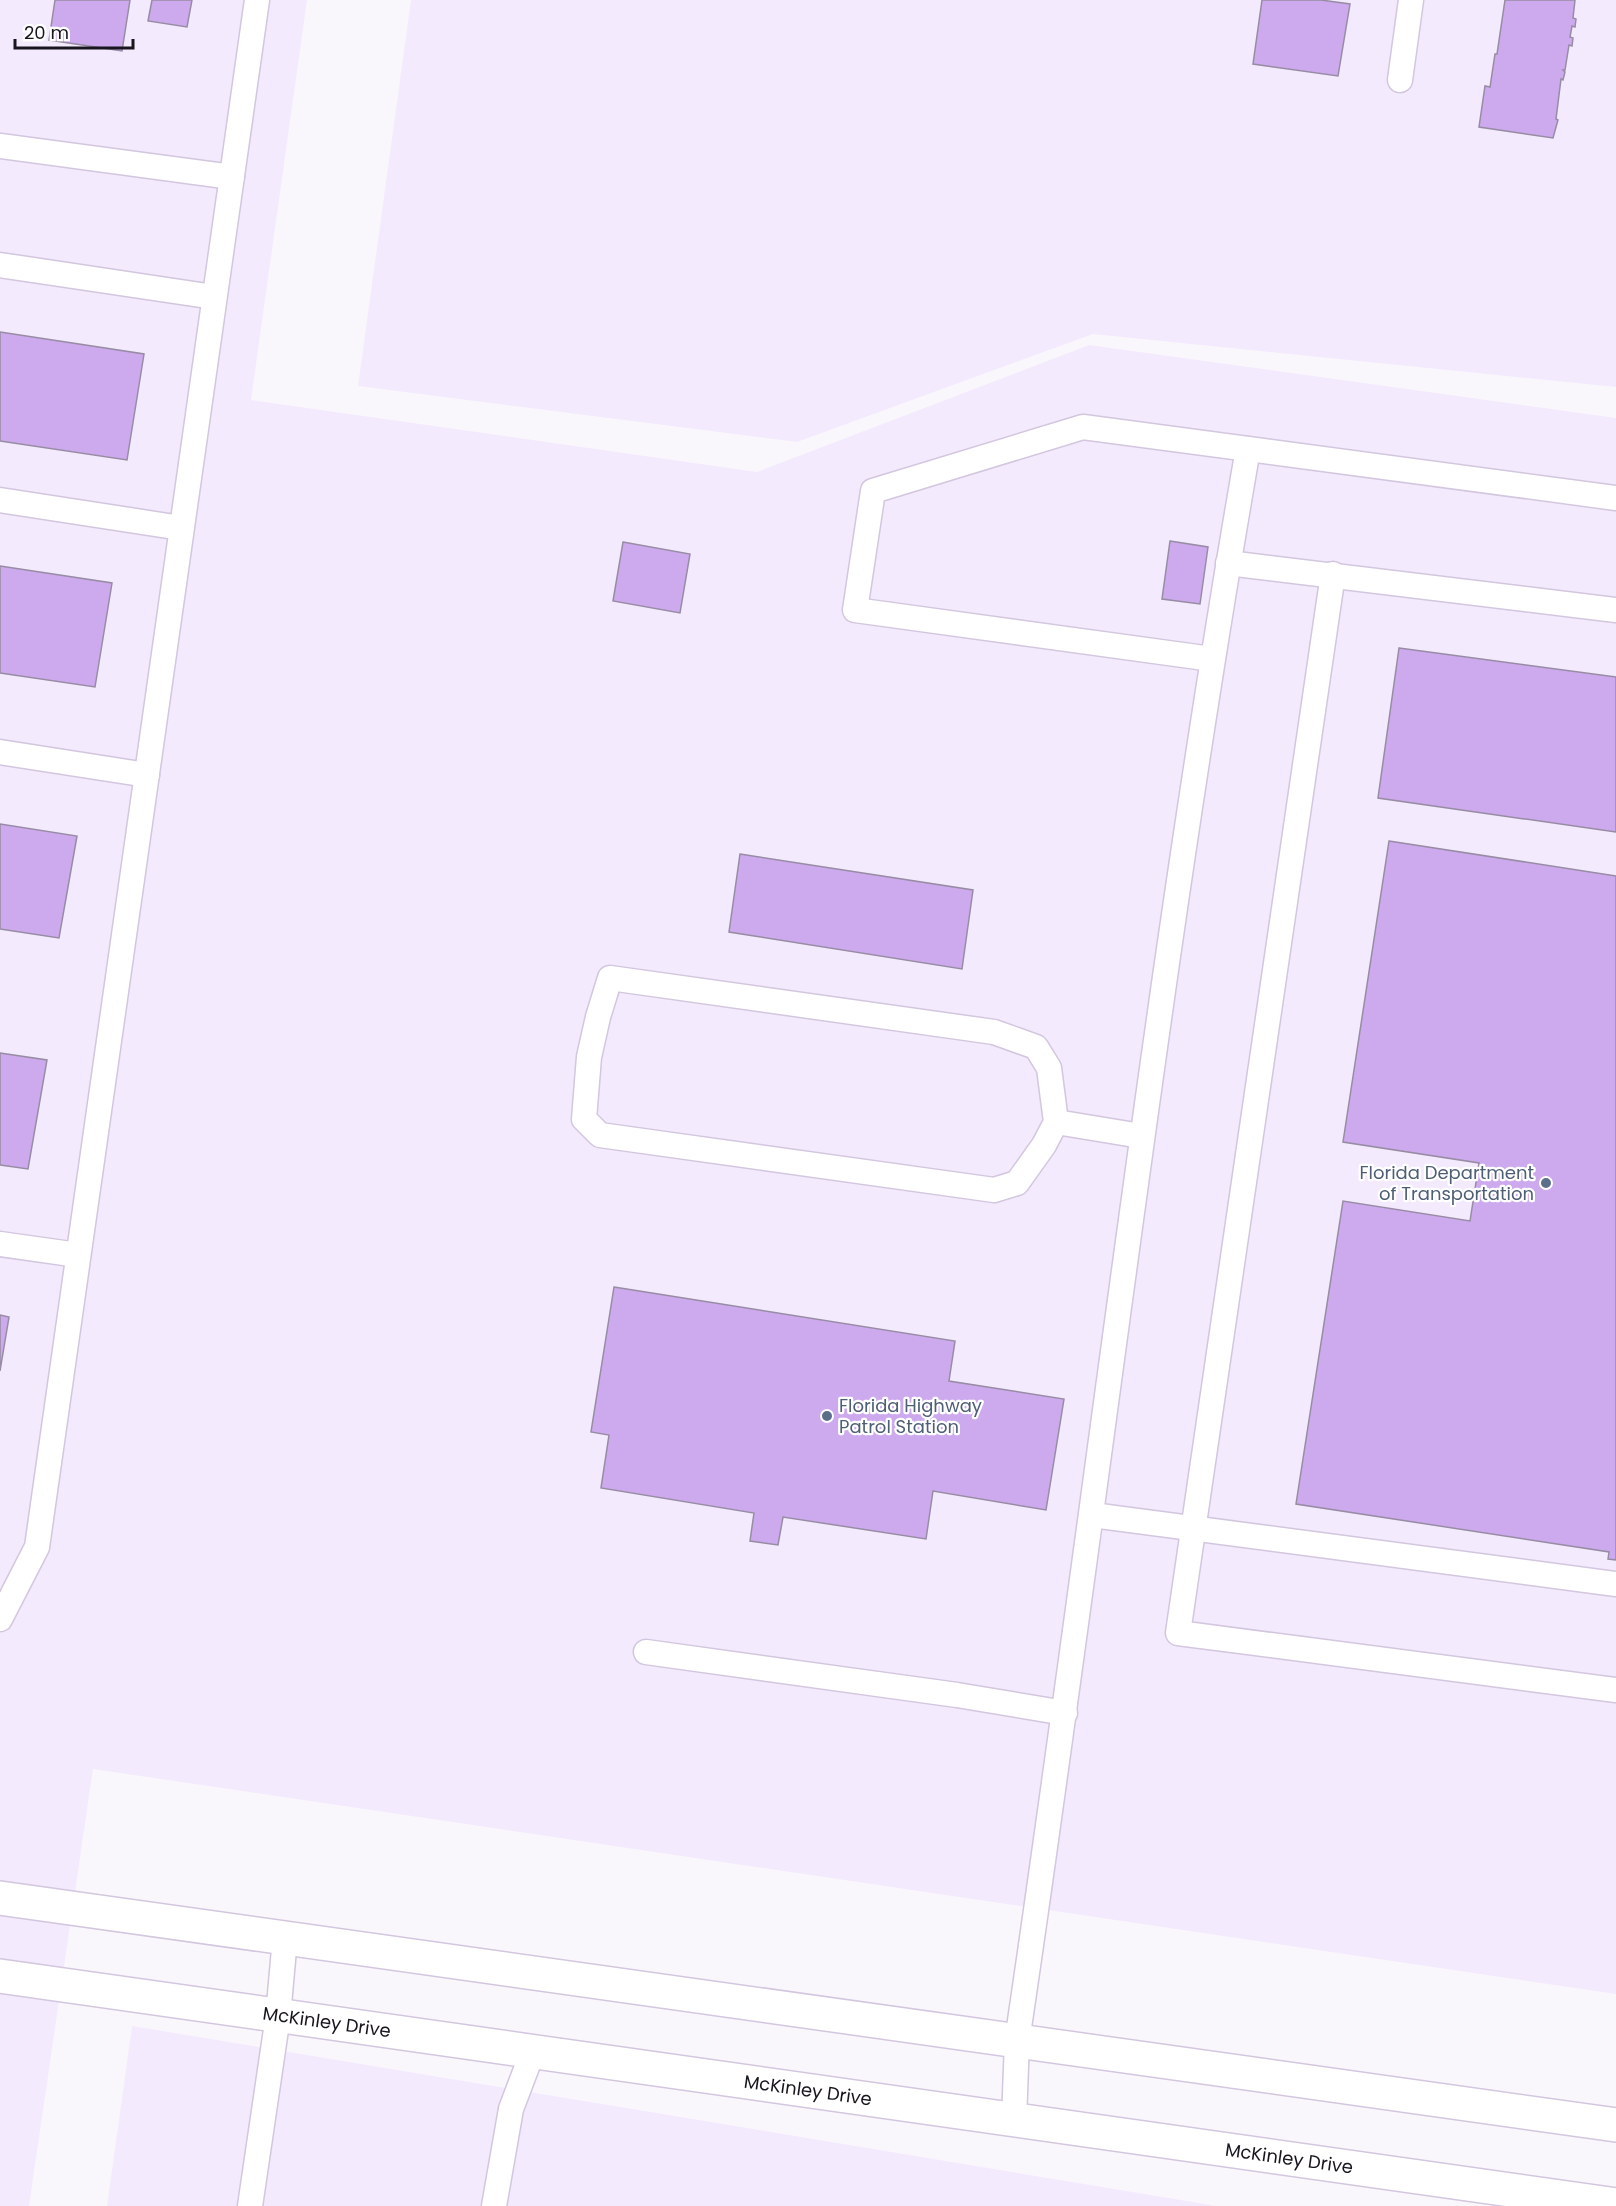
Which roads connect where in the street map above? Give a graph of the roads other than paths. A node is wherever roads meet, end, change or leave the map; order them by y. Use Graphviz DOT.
graph roads {
  1 [pos="257,0"];
  2 [pos="1411,0"];
  3 [pos="1400,80"];
  4 [pos="0,146"];
  5 [pos="232,177"];
  6 [pos="0,265"];
  7 [pos="214,297"];
  8 [pos="1248,449"];
  9 [pos="1616,498"];
  10 [pos="0,500"];
  11 [pos="181,528"];
  12 [pos="1228,562"];
  13 [pos="1333,574"];
  14 [pos="1616,610"];
  15 [pos="1212,659"];
  16 [pos="0,752"];
  17 [pos="147,775"];
  18 [pos="1056,1122"];
  19 [pos="1141,1136"];
  20 [pos="0,1244"];
  21 [pos="78,1255"];
  22 [pos="1092,1515"];
  23 [pos="1193,1528"];
  24 [pos="1616,1584"];
  25 [pos="0,1619"];
  26 [pos="646,1652"];
  27 [pos="1616,1690"];
  28 [pos="1065,1713"];
  29 [pos="0,1898"];
  30 [pos="285,1938"];
  31 [pos="0,1976"];
  32 [pos="278,2016"];
  33 [pos="1017,2041"];
  34 [pos="533,2051"];
  35 [pos="1014,2120"];
  36 [pos="1616,2125"];
  37 [pos="1616,2205"];
  38 [pos="250,2206"];
  39 [pos="494,2206"];
  1 -- 5 [label="lane"];
  2 -- 3 [label="lane"];
  4 -- 5 [label="lane"];
  5 -- 7 [label="lane"];
  6 -- 7 [label="lane"];
  7 -- 11 [label="lane"];
  8 -- 9 [label="lane"];
  8 -- 12 [label="lane"];
  8 -- 15 [label="lane"];
  10 -- 11 [label="lane"];
  11 -- 17 [label="lane"];
  12 -- 13 [label="lane"];
  12 -- 15 [label="lane"];
  13 -- 14 [label="lane"];
  13 -- 23 [label="lane"];
  15 -- 19 [label="lane"];
  16 -- 17 [label="lane"];
  17 -- 21 [label="lane"];
  18 -- 18 [label="lane"];
  18 -- 19 [label="lane"];
  19 -- 22 [label="lane"];
  20 -- 21 [label="lane"];
  21 -- 25 [label="lane"];
  22 -- 23 [label="lane"];
  22 -- 28 [label="lane"];
  23 -- 24 [label="lane"];
  23 -- 27 [label="lane"];
  26 -- 28 [label="lane"];
  28 -- 33 [label="lane"];
  29 -- 30 [label="main road"];
  30 -- 32 [label="lane"];
  30 -- 33 [label="main road"];
  31 -- 32 [label="main road, McKinley Drive"];
  32 -- 34 [label="main road, McKinley Drive"];
  32 -- 38 [label="lane"];
  33 -- 35 [label="lane"];
  33 -- 36 [label="main road"];
  34 -- 35 [label="main road, McKinley Drive"];
  34 -- 39 [label="lane"];
  35 -- 37 [label="main road, McKinley Drive"];
}
